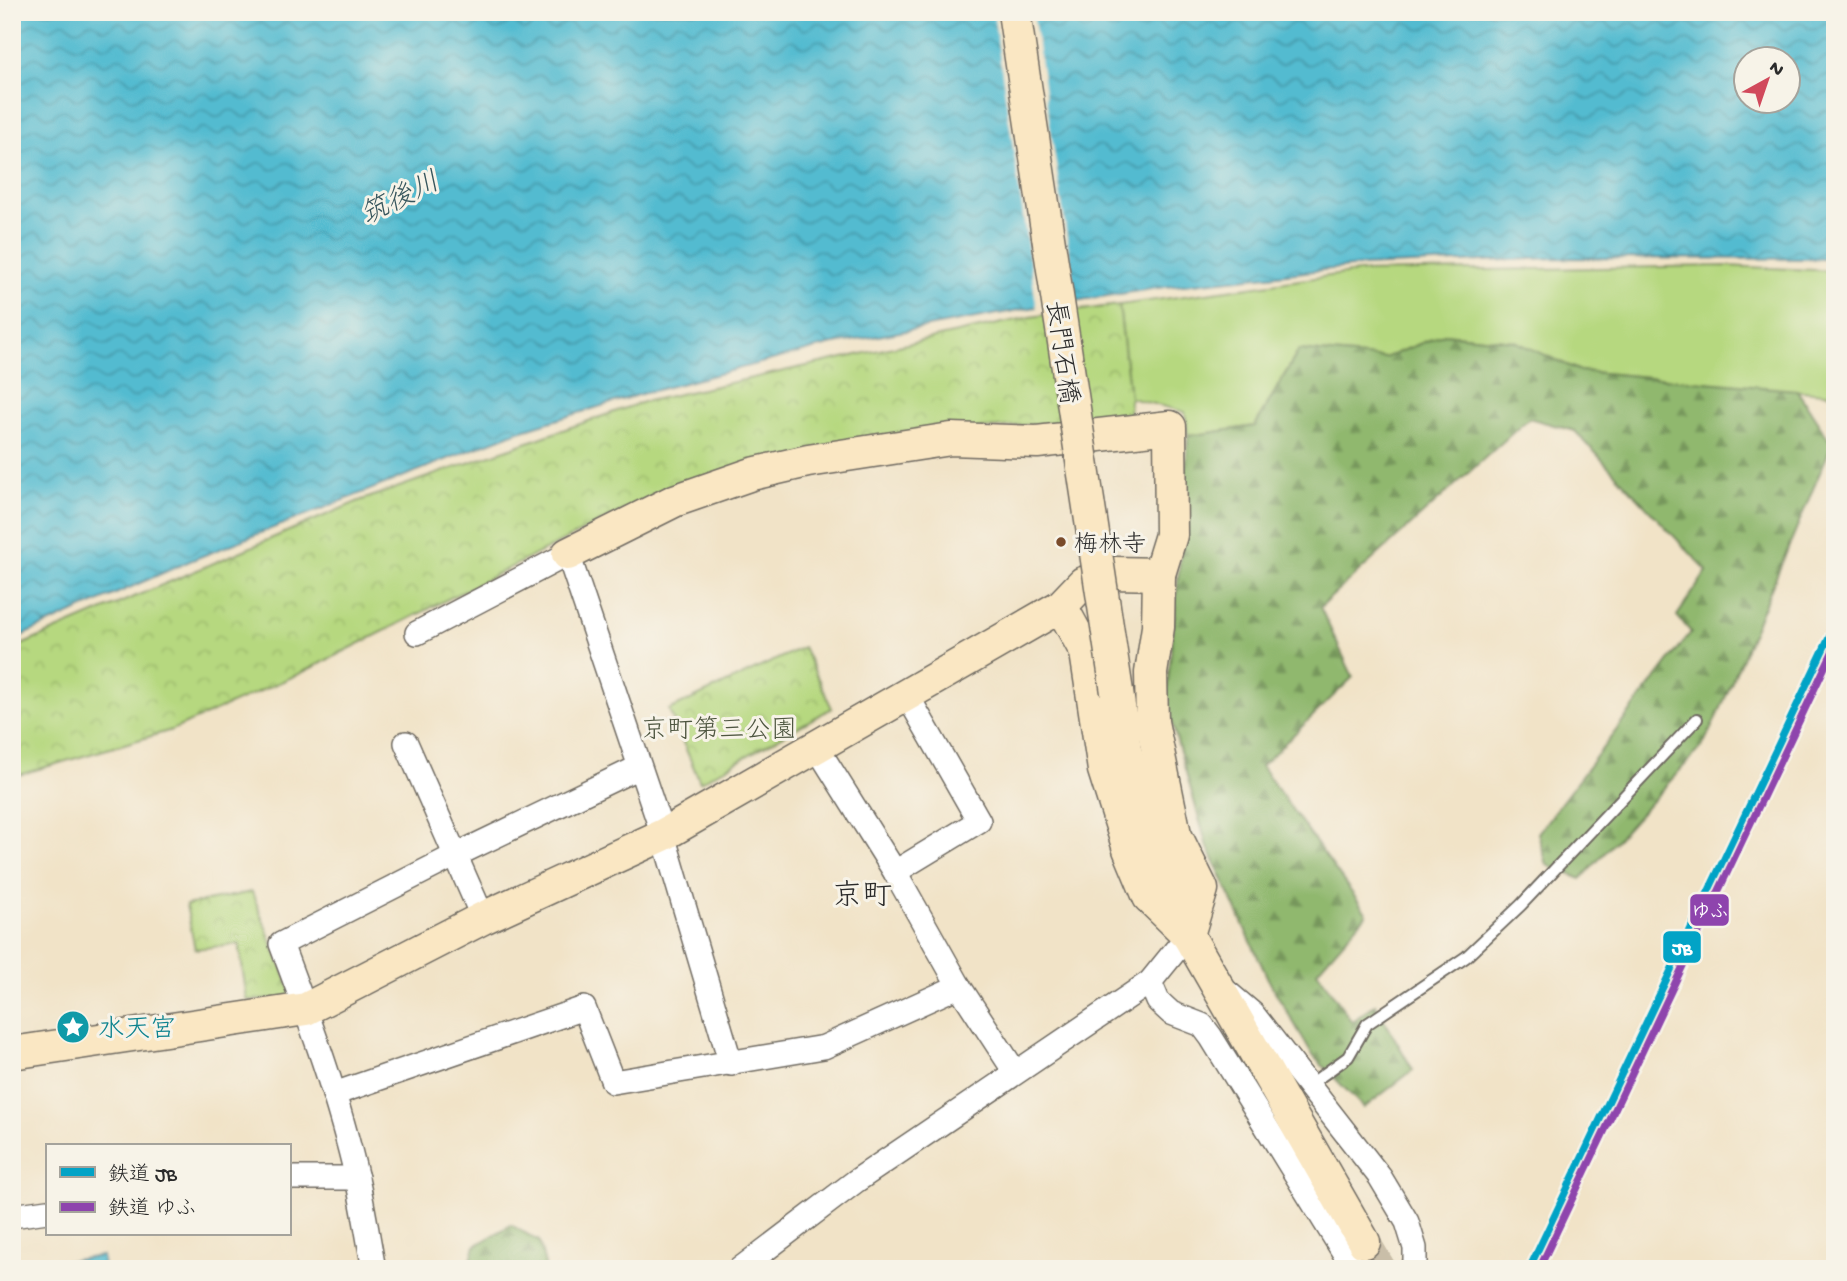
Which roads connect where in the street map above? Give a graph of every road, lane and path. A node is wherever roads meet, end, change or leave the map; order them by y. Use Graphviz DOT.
graph roads {
  1 [pos="1014,12"];
  2 [pos="568,554"];
  3 [pos="1159,574"];
  4 [pos="1061,606"];
  5 [pos="417,633"];
  6 [pos="907,695"];
  7 [pos="1697,719"];
  8 [pos="406,743"];
  9 [pos="816,746"];
  10 [pos="639,767"];
  11 [pos="663,835"];
  12 [pos="456,855"];
  13 [pos="895,872"];
  14 [pos="483,918"];
  15 [pos="1188,935"];
  16 [pos="1213,981"];
  17 [pos="1150,982"];
  18 [pos="959,986"];
  19 [pos="306,1009"];
  20 [pos="12,1053"];
  21 [pos="732,1064"];
  22 [pos="1015,1072"];
  23 [pos="1309,1085"];
  24 [pos="334,1094"];
  25 [pos="290,1178"];
  26 [pos="357,1178"];
  27 [pos="46,1211"];
  28 [pos="12,1216"];
  29 [pos="1351,1257"];
  30 [pos="1413,1266"];
  31 [pos="374,1269"];
  32 [pos="740,1269"];
  1 -- 15 [label="street, 長門石橋, bridge"];
  2 -- 3 [label="street"];
  2 -- 5 [label="street"];
  2 -- 10 [label="street"];
  3 -- 4 [label="street"];
  3 -- 15 [label="street"];
  4 -- 6 [label="street"];
  4 -- 15 [label="street"];
  6 -- 9 [label="street"];
  6 -- 13 [label="street"];
  7 -- 23 [label="lane"];
  8 -- 12 [label="street"];
  9 -- 11 [label="street"];
  9 -- 13 [label="street"];
  10 -- 11 [label="street"];
  10 -- 12 [label="street"];
  11 -- 14 [label="street"];
  11 -- 21 [label="street"];
  12 -- 14 [label="street"];
  12 -- 19 [label="street"];
  13 -- 18 [label="street"];
  14 -- 19 [label="street"];
  15 -- 16 [label="street"];
  15 -- 17 [label="street"];
  16 -- 23 [label="street"];
  16 -- 29 [label="street"];
  17 -- 22 [label="street"];
  17 -- 29 [label="street"];
  18 -- 21 [label="street"];
  18 -- 22 [label="street"];
  19 -- 20 [label="street"];
  19 -- 24 [label="street"];
  21 -- 24 [label="street"];
  22 -- 32 [label="street"];
  23 -- 30 [label="street"];
  24 -- 26 [label="street"];
  25 -- 26 [label="street"];
  26 -- 31 [label="street"];
  27 -- 28 [label="street"];
}
